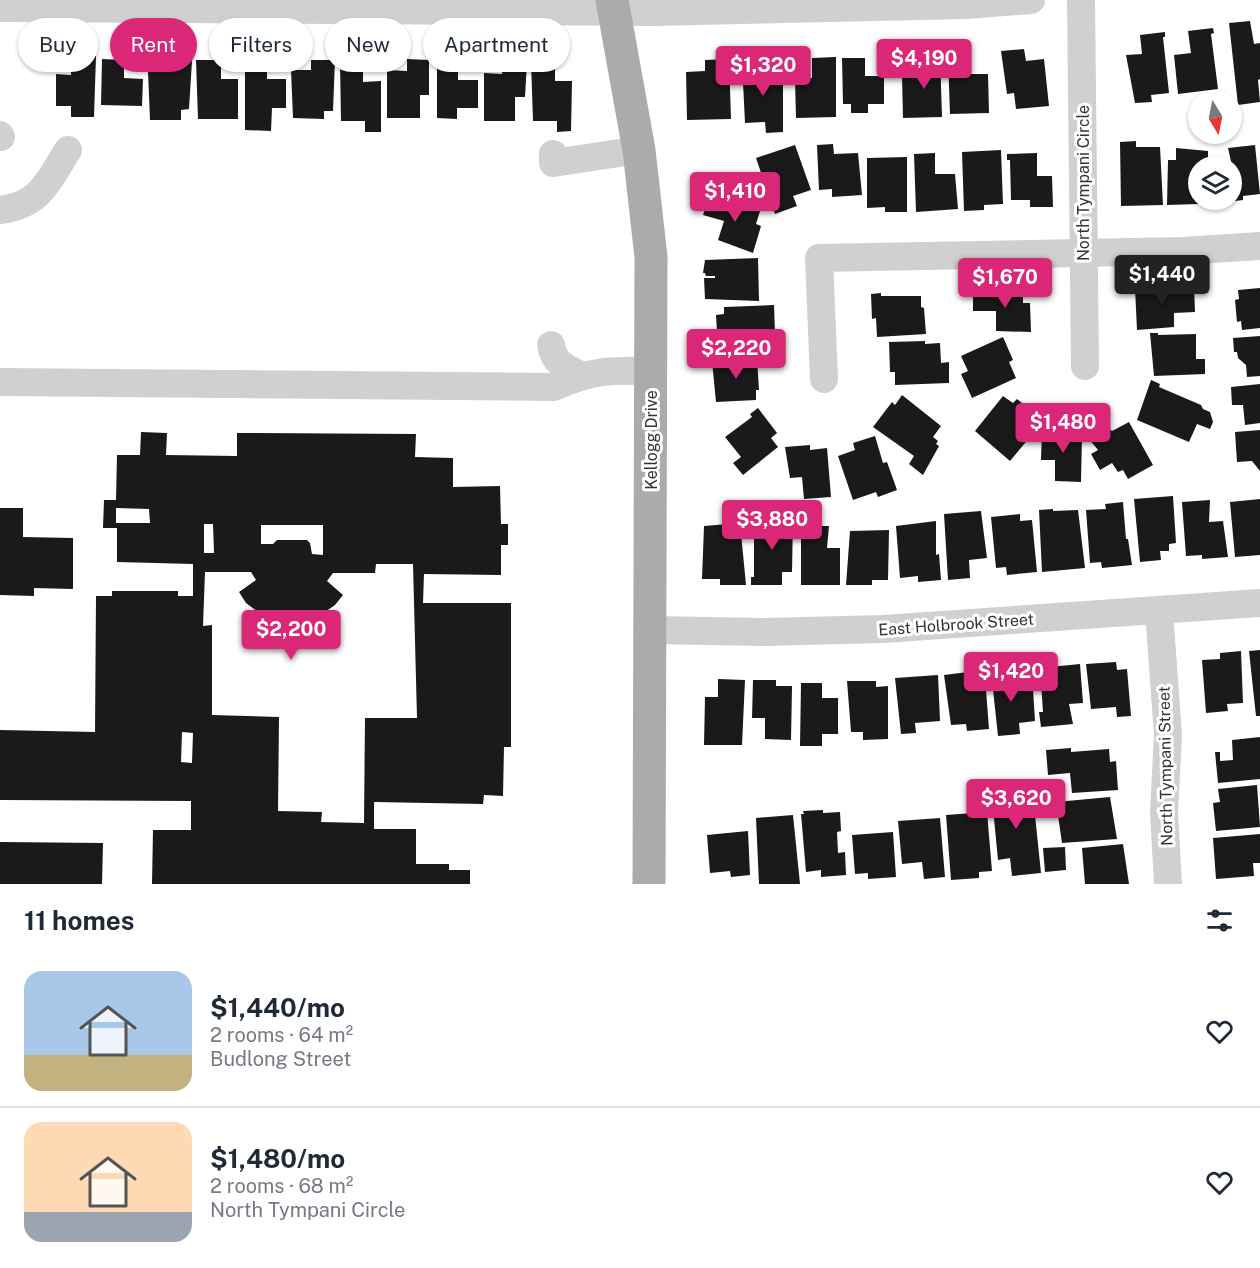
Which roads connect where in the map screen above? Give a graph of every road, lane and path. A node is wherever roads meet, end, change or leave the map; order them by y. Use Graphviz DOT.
graph roads {
  1 [pos="1031,0"];
  2 [pos="1082,0"];
  3 [pos="613,6"];
  4 [pos="0,8"];
  5 [pos="68,150"];
  6 [pos="639,150"];
  7 [pos="553,154"];
  8 [pos="0,210"];
  9 [pos="1260,246"];
  10 [pos="1083,253"];
  11 [pos="551,345"];
  12 [pos="1085,366"];
  13 [pos="651,371"];
  14 [pos="581,375"];
  15 [pos="824,379"];
  16 [pos="0,382"];
  17 [pos="1260,603"];
  18 [pos="1159,611"];
  19 [pos="651,630"];
  20 [pos="649,884"];
  21 [pos="1168,884"];
  1 -- 3 [label="street"];
  2 -- 10 [label="street, North Tympani Circle"];
  3 -- 4 [label="street"];
  3 -- 6 [label="main road, Kellogg Drive"];
  5 -- 8 [label="street"];
  6 -- 7 [label="street"];
  6 -- 13 [label="main road, Kellogg Drive"];
  9 -- 10 [label="street"];
  10 -- 12 [label="street, North Tympani Circle"];
  10 -- 15 [label="street"];
  11 -- 14 [label="street"];
  13 -- 14 [label="street"];
  13 -- 19 [label="main road, Kellogg Drive"];
  14 -- 16 [label="street"];
  17 -- 18 [label="street, East Holbrook Street"];
  18 -- 19 [label="street, East Holbrook Street"];
  18 -- 21 [label="street, North Tympani Street"];
  19 -- 20 [label="main road, Kellogg Drive"];
}
